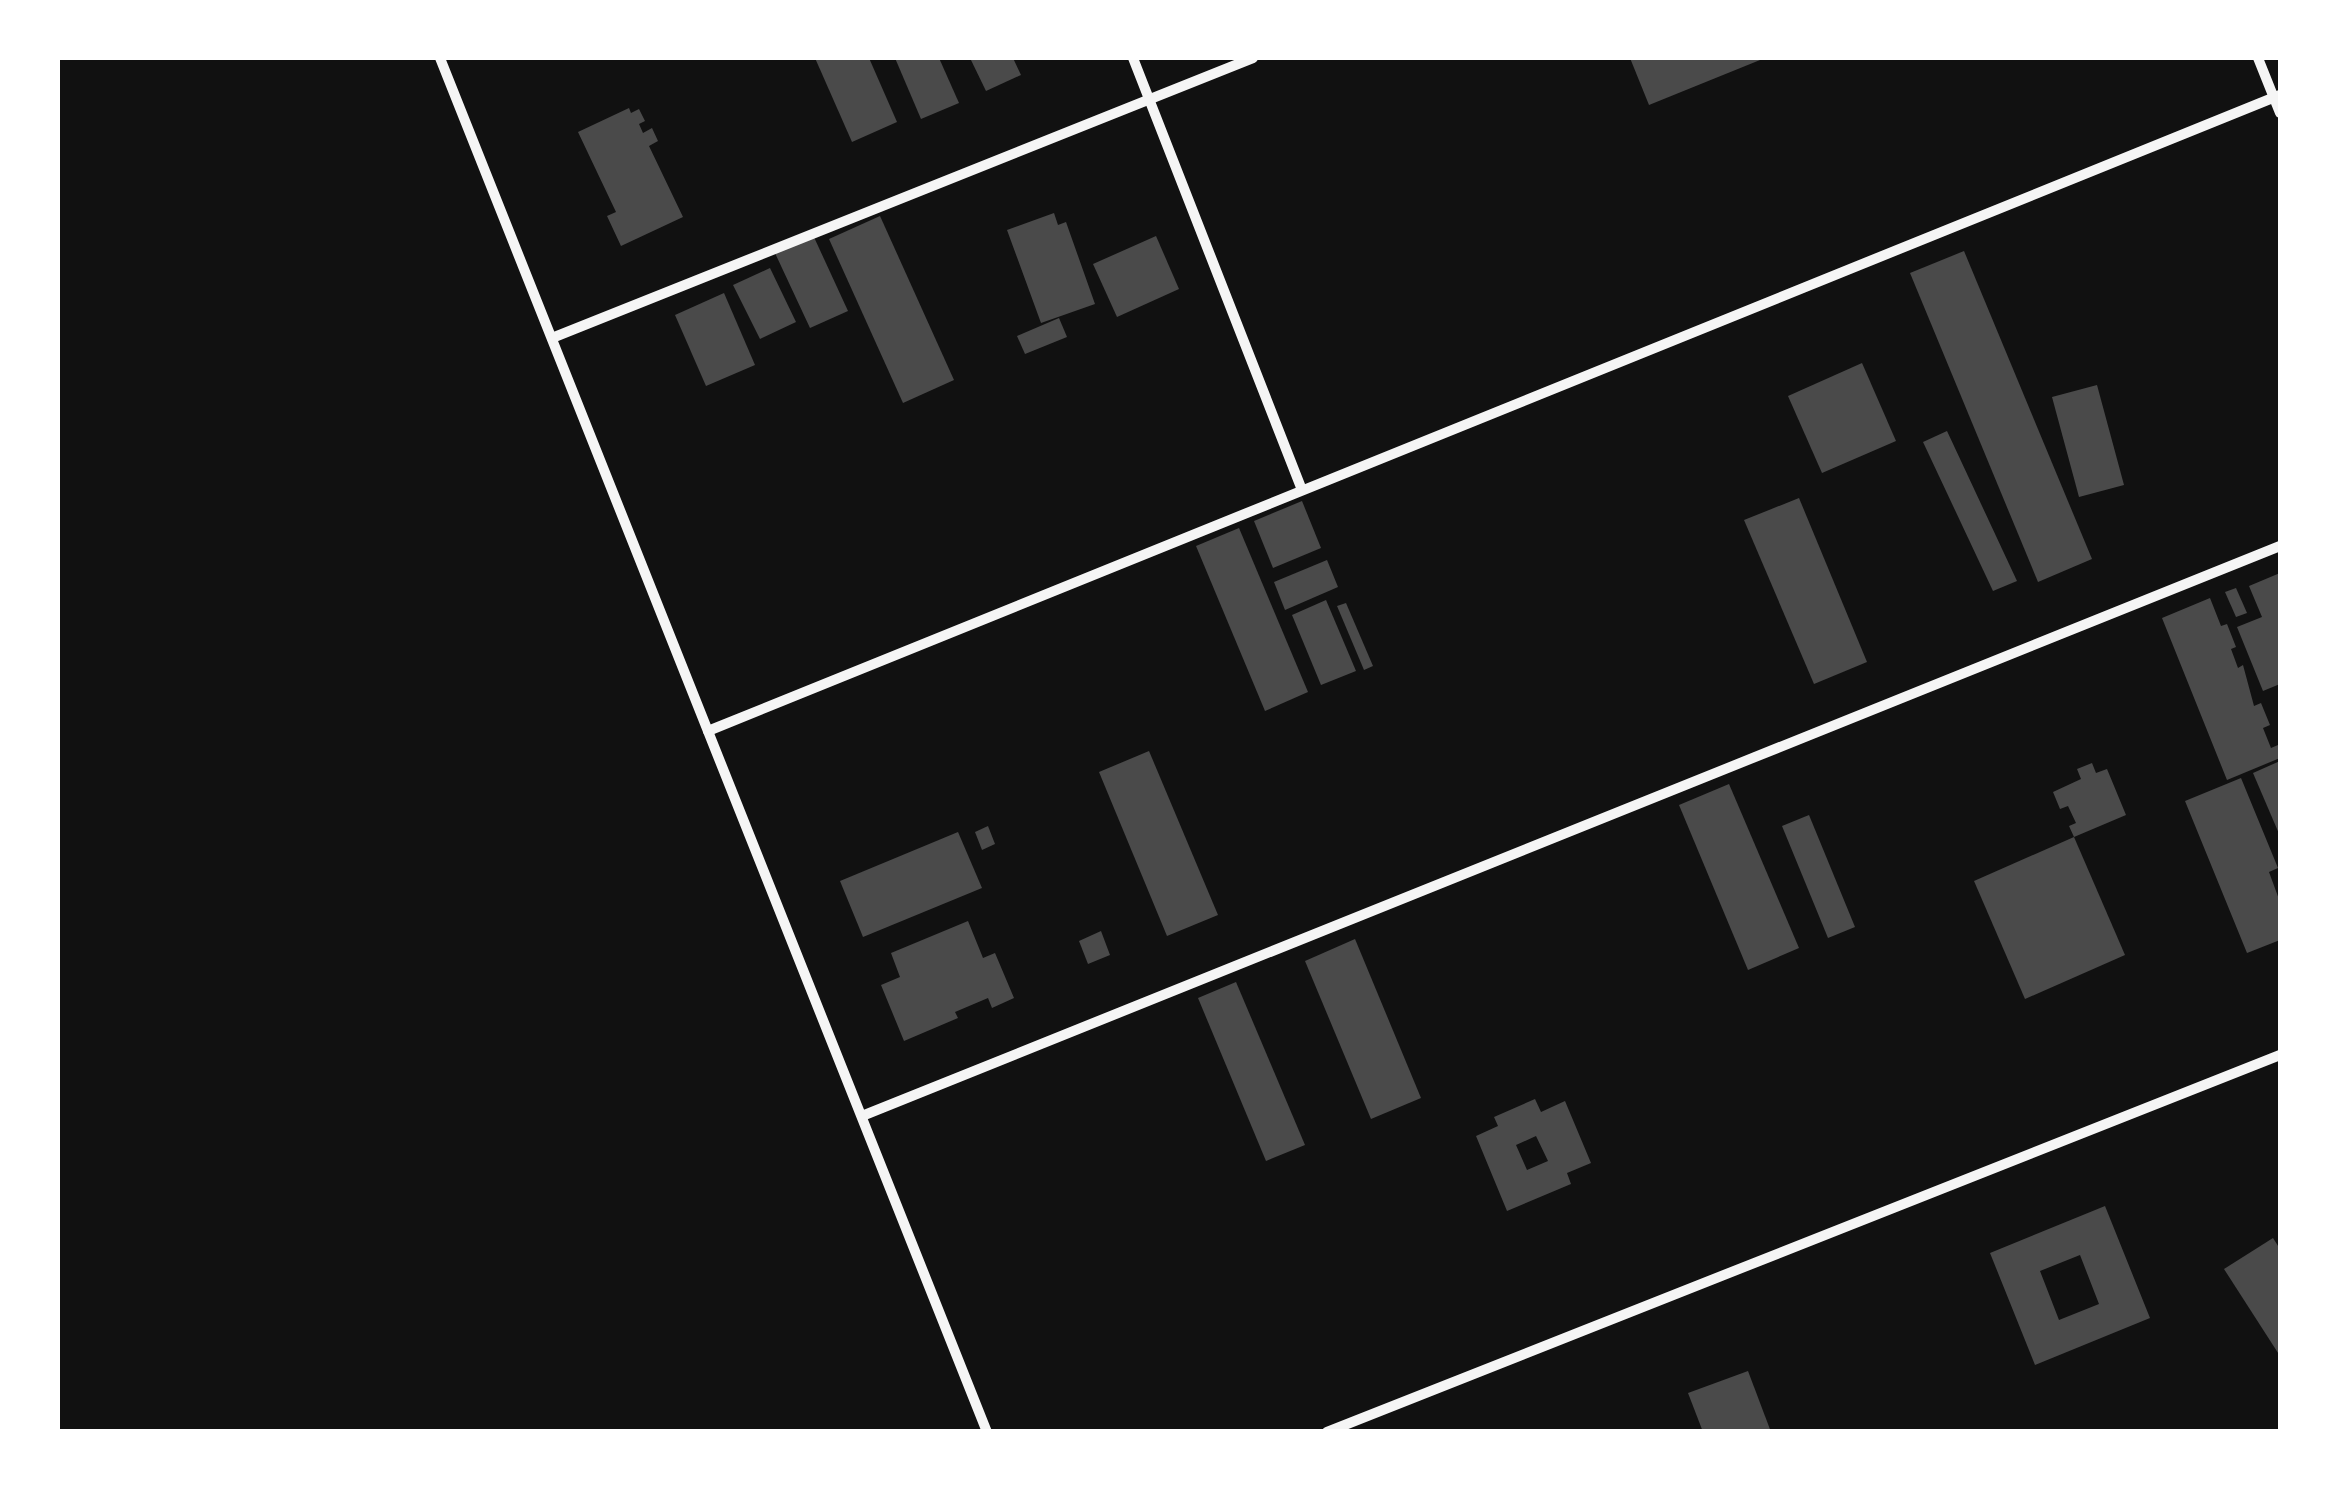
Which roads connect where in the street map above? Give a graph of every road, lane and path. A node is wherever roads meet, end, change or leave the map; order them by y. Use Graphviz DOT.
graph roads {
  1 [pos="440,58"];
  2 [pos="1133,58"];
  3 [pos="1252,58"];
  4 [pos="2258,58"];
  5 [pos="2278,96"];
  6 [pos="1149,99"];
  7 [pos="2280,112"];
  8 [pos="552,338"];
  9 [pos="1302,490"];
  10 [pos="2280,546"];
  11 [pos="708,731"];
  12 [pos="2280,1055"];
  13 [pos="862,1116"];
  14 [pos="987,1432"];
  15 [pos="1327,1432"];
  1 -- 8 [label="street"];
  2 -- 6 [label="street"];
  3 -- 6 [label="street"];
  4 -- 5 [label="street"];
  5 -- 7 [label="street"];
  5 -- 9 [label="street"];
  6 -- 8 [label="street"];
  6 -- 9 [label="street"];
  8 -- 11 [label="street"];
  9 -- 11 [label="street"];
  10 -- 13 [label="street"];
  11 -- 13 [label="street"];
  12 -- 15 [label="street"];
  13 -- 14 [label="street"];
}
